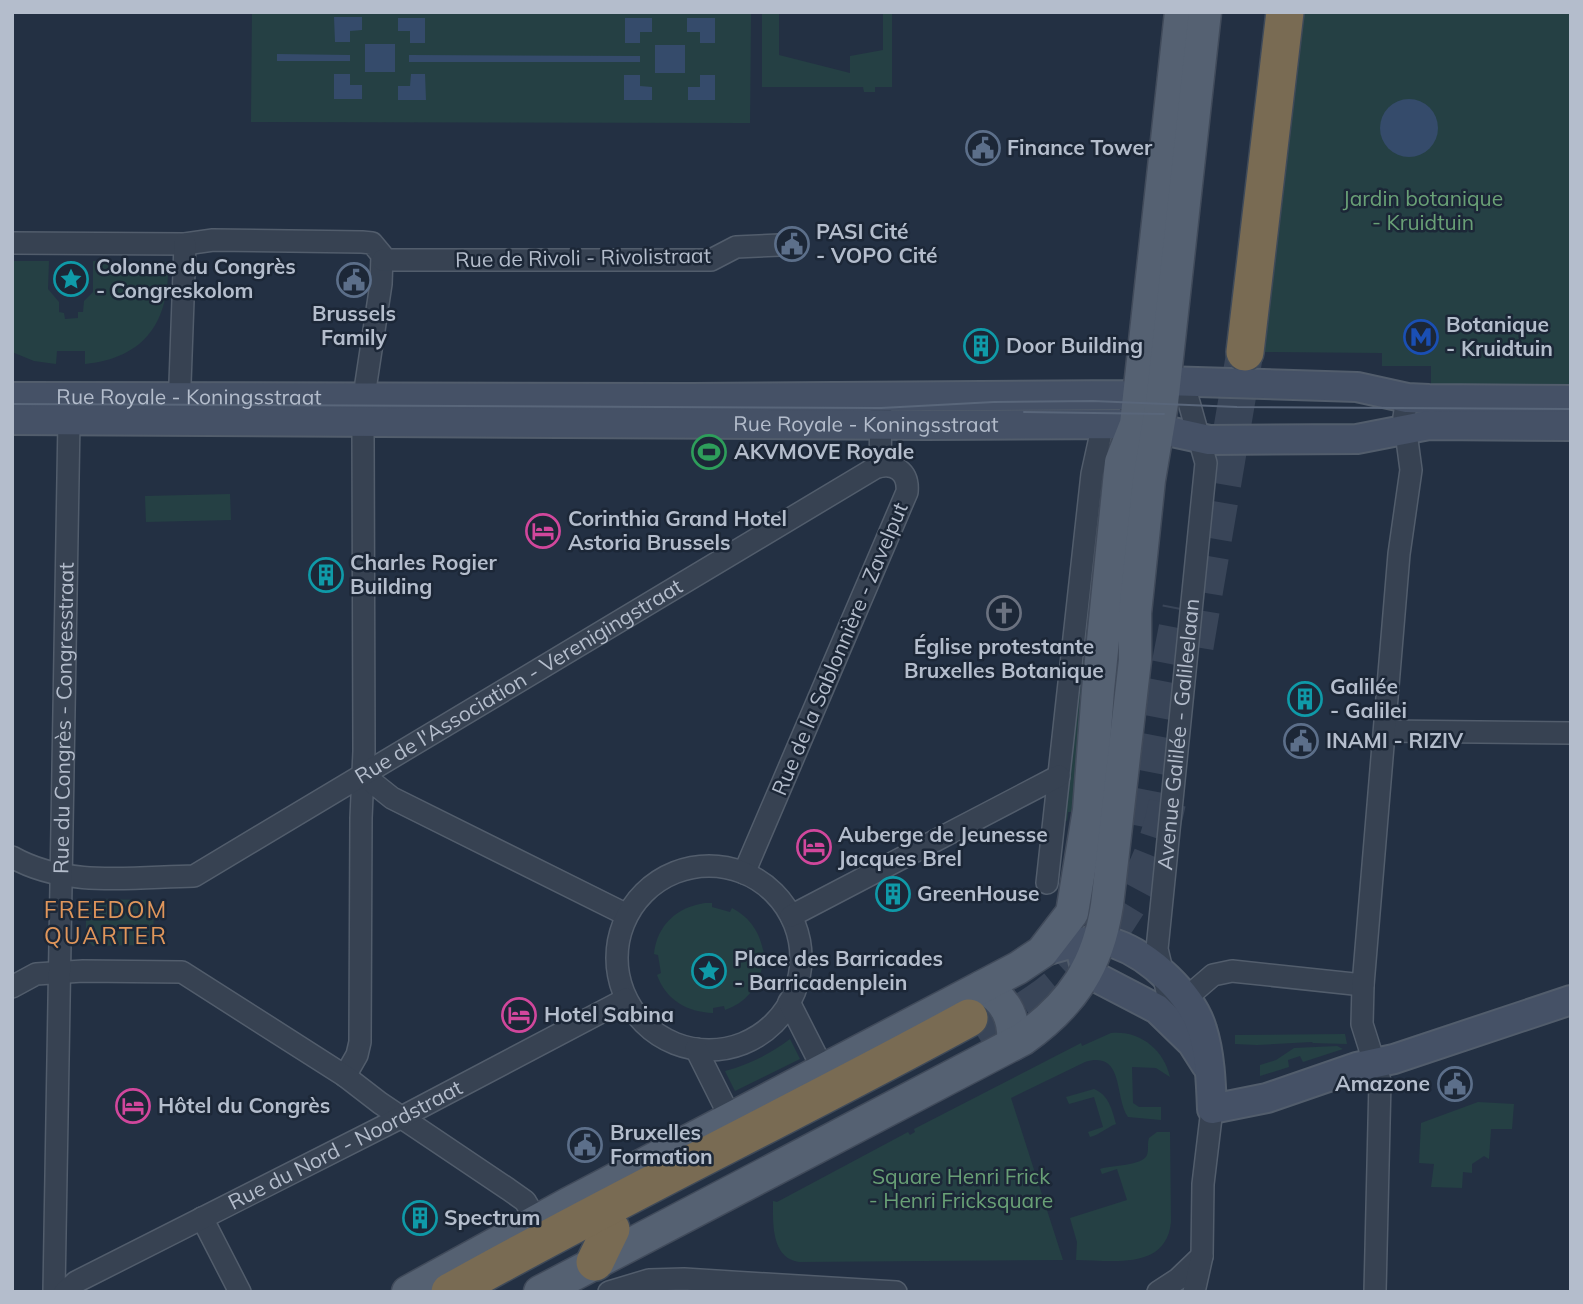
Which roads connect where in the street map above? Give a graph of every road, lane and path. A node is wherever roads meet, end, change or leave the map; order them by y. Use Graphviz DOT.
graph roads {
  1 [pos="1181,12"];
  2 [pos="1205,12"];
  3 [pos="1262,12"];
  4 [pos="1285,12"];
  5 [pos="12,243"];
  6 [pos="185,244"];
  7 [pos="780,245"];
  8 [pos="383,260"];
  9 [pos="1162,384"];
  10 [pos="12,397"];
  11 [pos="1407,398"];
  12 [pos="1571,400"];
  13 [pos="69,409"];
  14 [pos="179,409"];
  15 [pos="364,410"];
  16 [pos="881,411"];
  17 [pos="12,420"];
  18 [pos="1147,426"];
  19 [pos="1571,426"];
  20 [pos="1406,430"];
  21 [pos="1100,432"];
  22 [pos="1198,437"];
  23 [pos="880,466"];
  24 [pos="1385,731"];
  25 [pos="1571,733"];
  26 [pos="362,774"];
  27 [pos="1059,776"];
  28 [pos="12,857"];
  29 [pos="744,873"];
  30 [pos="60,875"];
  31 [pos="1047,883"];
  32 [pos="627,915"];
  33 [pos="791,916"];
  34 [pos="1084,942"];
  35 [pos="1162,972"];
  36 [pos="59,973"];
  37 [pos="1363,985"];
  38 [pos="12,987"];
  39 [pos="626,999"];
  40 [pos="1185,999"];
  41 [pos="1571,1000"];
  42 [pos="789,1002"];
  43 [pos="986,1022"];
  44 [pos="1179,1029"];
  45 [pos="696,1049"];
  46 [pos="1375,1063"];
  47 [pos="824,1070"];
  48 [pos="1209,1070"];
  49 [pos="345,1076"];
  50 [pos="1212,1109"];
  51 [pos="402,1117"];
  52 [pos="731,1119"];
  53 [pos="552,1213"];
  54 [pos="615,1215"];
  55 [pos="202,1218"];
  56 [pos="501,1240"];
  57 [pos="1202,1256"];
  58 [pos="602,1277"];
  59 [pos="725,1286"];
  60 [pos="473,1288"];
  61 [pos="54,1292"];
  62 [pos="65,1292"];
  63 [pos="240,1292"];
  64 [pos="408,1292"];
  65 [pos="540,1292"];
  66 [pos="896,1292"];
  67 [pos="1158,1292"];
  68 [pos="1194,1292"];
  69 [pos="1375,1292"];
  1 -- 9 [label="main road"];
  2 -- 9 [label="main road"];
  3 -- 4 [label="highway"];
  5 -- 6 [label="street"];
  6 -- 8 [label="street"];
  6 -- 14 [label="street"];
  7 -- 8 [label="street, Rue de Rivoli - Rivolistraat"];
  8 -- 15 [label="street"];
  9 -- 11 [label="street, Rue Royale - Koningsstraat"];
  9 -- 16 [label="street, Rue Royale - Koningsstraat"];
  9 -- 18 [label="main road"];
  9 -- 22 [label="street"];
  10 -- 13 [label="street, Rue Royale - Koningsstraat"];
  11 -- 12 [label="street, Rue Royale - Koningsstraat"];
  11 -- 20 [label="street"];
  13 -- 14 [label="street, Rue Royale - Koningsstraat"];
  13 -- 17 [label="street, Rue Royale - Koningsstraat"];
  13 -- 30 [label="street, Rue du Congrès - Congresstraat"];
  14 -- 15 [label="street, Rue Royale - Koningsstraat"];
  15 -- 16 [label="street, Rue Royale - Koningsstraat"];
  15 -- 26 [label="street"];
  16 -- 21 [label="street, Rue Royale - Koningsstraat"];
  16 -- 23 [label="street"];
  18 -- 21 [label="street, Rue Royale - Koningsstraat"];
  18 -- 22 [label="street, Rue Royale - Koningsstraat"];
  18 -- 34 [label="main road"];
  19 -- 20 [label="street, Rue Royale - Koningsstraat"];
  20 -- 22 [label="street, Rue Royale - Koningsstraat"];
  20 -- 24 [label="street"];
  21 -- 27 [label="street"];
  22 -- 35 [label="street, Avenue Galilée - Galileelaan"];
  23 -- 26 [label="street, Rue de l'Association - Verenigingstraat"];
  23 -- 29 [label="street, Rue de la Sablonnière - Zavelput"];
  24 -- 25 [label="street"];
  24 -- 37 [label="street"];
  26 -- 30 [label="street, Rue de l'Association - Verenigingstraat"];
  26 -- 32 [label="street"];
  26 -- 49 [label="street"];
  27 -- 31 [label="street"];
  27 -- 33 [label="street"];
  28 -- 30 [label="street"];
  29 -- 32 [label="street"];
  29 -- 33 [label="street"];
  30 -- 36 [label="street, Rue du Congrès - Congresstraat"];
  32 -- 39 [label="street"];
  33 -- 42 [label="street"];
  34 -- 35 [label="street"];
  34 -- 43 [label="main road"];
  34 -- 43 [label="main road"];
  34 -- 44 [label="street"];
  35 -- 40 [label="street"];
  35 -- 44 [label="street, Avenue Galilée - Galileelaan"];
  36 -- 38 [label="street"];
  36 -- 49 [label="street"];
  36 -- 61 [label="street, Rue du Congrès - Congresstraat"];
  37 -- 40 [label="street"];
  37 -- 46 [label="street"];
  39 -- 45 [label="street"];
  39 -- 51 [label="street, Rue du Nord - Noordstraat"];
  40 -- 48 [label="street"];
  41 -- 46 [label="street"];
  42 -- 45 [label="street"];
  42 -- 47 [label="street"];
  43 -- 47 [label="main road"];
  43 -- 54 [label="highway"];
  43 -- 58 [label="main road"];
  44 -- 48 [label="street"];
  45 -- 52 [label="street"];
  46 -- 50 [label="street"];
  46 -- 69 [label="street"];
  47 -- 52 [label="main road"];
  48 -- 50 [label="street"];
  49 -- 51 [label="street"];
  50 -- 57 [label="street"];
  51 -- 53 [label="street"];
  51 -- 55 [label="street, Rue du Nord - Noordstraat"];
  52 -- 53 [label="main road"];
  53 -- 54 [label="highway"];
  53 -- 56 [label="main road"];
  54 -- 58 [label="highway"];
  54 -- 60 [label="highway"];
  55 -- 62 [label="street, Rue du Nord - Noordstraat"];
  55 -- 63 [label="street"];
  56 -- 60 [label="highway"];
  56 -- 64 [label="main road"];
  57 -- 67 [label="street"];
  57 -- 68 [label="street"];
  58 -- 59 [label="street"];
  58 -- 65 [label="main road"];
  59 -- 66 [label="street"];
}
